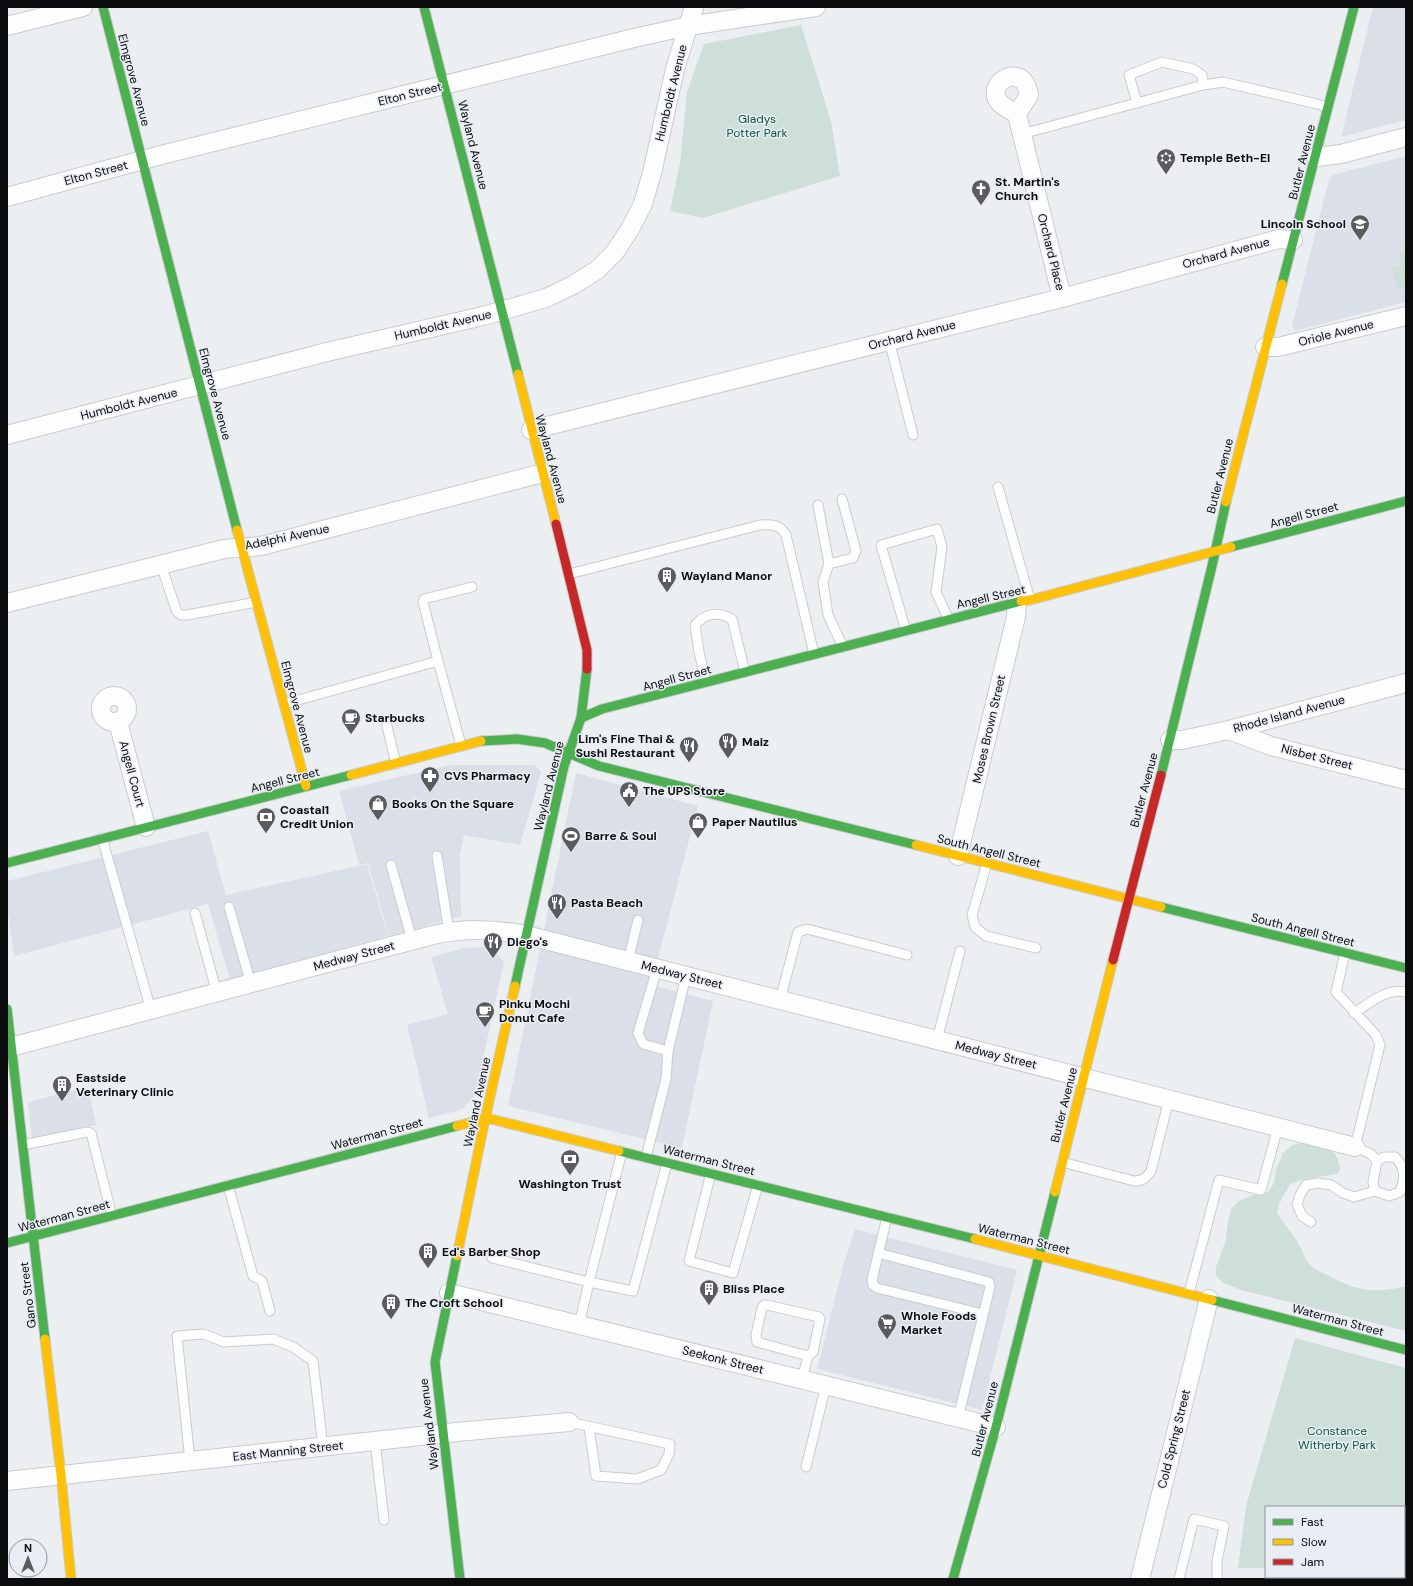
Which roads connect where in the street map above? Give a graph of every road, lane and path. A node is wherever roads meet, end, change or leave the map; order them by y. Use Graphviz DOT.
graph roads {
  1 [pos="83,7"];
  2 [pos="103,7"];
  3 [pos="424,7"];
  4 [pos="694,7"];
  5 [pos="816,7"];
  6 [pos="1354,7"];
  7 [pos="7,26"];
  8 [pos="688,26"];
  9 [pos="445,85"];
  10 [pos="1203,85"];
  11 [pos="1137,103"];
  12 [pos="1328,107"];
  13 [pos="1017,114"];
  14 [pos="1022,134"];
  15 [pos="1406,137"];
  16 [pos="1316,157"];
  17 [pos="143,160"];
  18 [pos="7,198"];
  19 [pos="1293,240"];
  20 [pos="1062,298"];
  21 [pos="502,310"];
  22 [pos="1406,316"];
  23 [pos="889,340"];
  24 [pos="1265,347"];
  25 [pos="201,386"];
  26 [pos="531,430"];
  27 [pos="7,435"];
  28 [pos="913,435"];
  29 [pos="543,473"];
  30 [pos="998,487"];
  31 [pos="842,499"];
  32 [pos="1406,501"];
  33 [pos="818,505"];
  34 [pos="242,548"];
  35 [pos="1215,551"];
  36 [pos="830,564"];
  37 [pos="161,565"];
  38 [pos="569,574"];
  39 [pos="472,587"];
  40 [pos="1024,601"];
  41 [pos="257,602"];
  42 [pos="7,603"];
  43 [pos="949,620"];
  44 [pos="906,631"];
  45 [pos="843,647"];
  46 [pos="814,654"];
  47 [pos="438,661"];
  48 [pos="745,672"];
  49 [pos="707,682"];
  50 [pos="1406,683"];
  51 [pos="284,704"];
  52 [pos="581,718"];
  53 [pos="118,722"];
  54 [pos="387,726"];
  55 [pos="1229,730"];
  56 [pos="1170,740"];
  57 [pos="461,745"];
  58 [pos="568,753"];
  59 [pos="396,764"];
  60 [pos="1406,780"];
  61 [pos="306,786"];
  62 [pos="146,827"];
  63 [pos="102,838"];
  64 [pos="437,856"];
  65 [pos="958,856"];
  66 [pos="7,863"];
  67 [pos="987,863"];
  68 [pos="391,865"];
  69 [pos="1128,898"];
  70 [pos="229,907"];
  71 [pos="195,913"];
  72 [pos="638,920"];
  73 [pos="449,932"];
  74 [pos="526,935"];
  75 [pos="412,940"];
  76 [pos="1036,948"];
  77 [pos="960,951"];
  78 [pos="1345,953"];
  79 [pos="907,955"];
  80 [pos="628,961"];
  81 [pos="1406,968"];
  82 [pos="657,969"];
  83 [pos="686,976"];
  84 [pos="251,984"];
  85 [pos="1406,992"];
  86 [pos="217,993"];
  87 [pos="780,1000"];
  88 [pos="7,1009"];
  89 [pos="151,1010"];
  90 [pos="1354,1013"];
  91 [pos="937,1040"];
  92 [pos="9,1047"];
  93 [pos="668,1051"];
  94 [pos="1083,1077"];
  95 [pos="1169,1099"];
  96 [pos="485,1119"];
  97 [pos="1278,1127"];
  98 [pos="23,1145"];
  99 [pos="1355,1147"];
  100 [pos="622,1151"];
  101 [pos="646,1157"];
  102 [pos="1377,1161"];
  103 [pos="667,1162"];
  104 [pos="1062,1162"];
  105 [pos="711,1173"];
  106 [pos="228,1185"];
  107 [pos="758,1185"];
  108 [pos="1375,1191"];
  109 [pos="112,1216"];
  110 [pos="887,1217"];
  111 [pos="1311,1222"];
  112 [pos="33,1236"];
  113 [pos="7,1243"];
  114 [pos="878,1253"];
  115 [pos="1039,1255"];
  116 [pos="492,1258"];
  117 [pos="589,1282"];
  118 [pos="449,1293"];
  119 [pos="1189,1294"];
  120 [pos="1209,1299"];
  121 [pos="270,1312"];
  122 [pos="983,1314"];
  123 [pos="579,1325"];
  124 [pos="1406,1350"];
  125 [pos="808,1356"];
  126 [pos="802,1379"];
  127 [pos="826,1385"];
  128 [pos="958,1418"];
  129 [pos="569,1422"];
  130 [pos="589,1427"];
  131 [pos="996,1427"];
  132 [pos="443,1434"];
  133 [pos="375,1441"];
  134 [pos="323,1447"];
  135 [pos="190,1461"];
  136 [pos="806,1467"];
  137 [pos="60,1474"];
  138 [pos="7,1481"];
  139 [pos="384,1520"];
  140 [pos="71,1579"];
  141 [pos="460,1579"];
  142 [pos="953,1579"];
  143 [pos="1140,1579"];
  144 [pos="1180,1579"];
  145 [pos="1217,1579"];
  1 -- 7 [label="street"];
  2 -- 17 [label="main road, Elmgrove Avenue"];
  3 -- 9 [label="main road, Wayland Avenue"];
  4 -- 8 [label="street, Humboldt Avenue"];
  5 -- 8 [label="street, Elton Street"];
  6 -- 12 [label="main road, Butler Avenue"];
  8 -- 9 [label="street, Elton Street"];
  8 -- 21 [label="street, Humboldt Avenue"];
  9 -- 17 [label="street, Elton Street"];
  9 -- 21 [label="main road, Wayland Avenue"];
  10 -- 11 [label="lane"];
  10 -- 11 [label="lane"];
  10 -- 12 [label="lane"];
  11 -- 14 [label="lane"];
  12 -- 16 [label="main road, Butler Avenue"];
  13 -- 14 [label="street, Orchard Place"];
  14 -- 20 [label="street, Orchard Place"];
  15 -- 16 [label="street"];
  16 -- 19 [label="main road, Butler Avenue"];
  17 -- 18 [label="street, Elton Street"];
  17 -- 25 [label="main road, Elmgrove Avenue"];
  19 -- 20 [label="street, Orchard Avenue"];
  19 -- 24 [label="main road, Butler Avenue"];
  20 -- 23 [label="street, Orchard Avenue"];
  21 -- 25 [label="street, Humboldt Avenue"];
  21 -- 26 [label="main road, Wayland Avenue"];
  22 -- 24 [label="street, Oriole Avenue"];
  23 -- 26 [label="street, Orchard Avenue"];
  23 -- 28 [label="lane"];
  24 -- 35 [label="main road, Butler Avenue"];
  25 -- 27 [label="street, Humboldt Avenue"];
  25 -- 34 [label="main road, Elmgrove Avenue"];
  26 -- 29 [label="main road, Wayland Avenue"];
  29 -- 34 [label="street, Adelphi Avenue"];
  29 -- 38 [label="main road, Wayland Avenue"];
  30 -- 40 [label="lane"];
  31 -- 36 [label="lane"];
  32 -- 35 [label="main road, Angell Street"];
  33 -- 36 [label="lane"];
  34 -- 37 [label="street, Adelphi Avenue"];
  34 -- 41 [label="main road, Elmgrove Avenue"];
  35 -- 40 [label="main road, Angell Street"];
  35 -- 56 [label="main road, Butler Avenue"];
  36 -- 45 [label="lane"];
  37 -- 41 [label="lane"];
  37 -- 42 [label="street, Adelphi Avenue"];
  38 -- 46 [label="lane"];
  38 -- 52 [label="main road, Wayland Avenue"];
  39 -- 47 [label="lane"];
  40 -- 43 [label="main road, Angell Street"];
  40 -- 65 [label="street, Moses Brown Street"];
  41 -- 51 [label="main road, Elmgrove Avenue"];
  43 -- 44 [label="main road, Angell Street"];
  43 -- 44 [label="lane"];
  44 -- 45 [label="main road, Angell Street"];
  45 -- 46 [label="main road, Angell Street"];
  46 -- 48 [label="main road, Angell Street"];
  47 -- 51 [label="lane"];
  47 -- 57 [label="lane"];
  48 -- 49 [label="main road, Angell Street"];
  48 -- 49 [label="lane"];
  49 -- 52 [label="main road, Angell Street"];
  50 -- 55 [label="street, Rhode Island Avenue"];
  51 -- 61 [label="main road, Elmgrove Avenue"];
  52 -- 58 [label="main road, Wayland Avenue"];
  53 -- 62 [label="street, Angell Court"];
  54 -- 59 [label="lane"];
  55 -- 56 [label="street, Rhode Island Avenue"];
  55 -- 60 [label="street, Nisbet Street"];
  56 -- 69 [label="main road, Butler Avenue"];
  57 -- 58 [label="main road, Angell Street"];
  57 -- 59 [label="main road, Angell Street"];
  58 -- 65 [label="main road, South Angell Street"];
  58 -- 74 [label="main road, Wayland Avenue"];
  59 -- 61 [label="main road, Angell Street"];
  61 -- 62 [label="main road, Angell Street"];
  62 -- 63 [label="main road, Angell Street"];
  63 -- 66 [label="main road, Angell Street"];
  63 -- 89 [label="lane"];
  64 -- 73 [label="lane"];
  65 -- 67 [label="main road, South Angell Street"];
  67 -- 69 [label="main road, South Angell Street"];
  67 -- 76 [label="lane"];
  68 -- 75 [label="lane"];
  69 -- 78 [label="main road, South Angell Street"];
  69 -- 94 [label="main road, Butler Avenue"];
  70 -- 84 [label="lane"];
  71 -- 86 [label="lane"];
  72 -- 80 [label="lane"];
  73 -- 74 [label="street, Medway Street"];
  73 -- 75 [label="street, Medway Street"];
  74 -- 80 [label="street, Medway Street"];
  74 -- 96 [label="main road, Wayland Avenue"];
  75 -- 84 [label="street, Medway Street"];
  77 -- 91 [label="lane"];
  78 -- 81 [label="main road, South Angell Street"];
  78 -- 90 [label="lane"];
  79 -- 87 [label="lane"];
  80 -- 82 [label="street, Medway Street"];
  82 -- 83 [label="street, Medway Street"];
  82 -- 93 [label="lane"];
  83 -- 87 [label="street, Medway Street"];
  83 -- 93 [label="lane"];
  84 -- 86 [label="street, Medway Street"];
  85 -- 90 [label="lane"];
  86 -- 89 [label="street, Medway Street"];
  87 -- 91 [label="street, Medway Street"];
  88 -- 92 [label="main road, Gano Street"];
  89 -- 92 [label="street, Medway Street"];
  90 -- 99 [label="lane"];
  91 -- 94 [label="street, Medway Street"];
  92 -- 98 [label="main road, Gano Street"];
  93 -- 101 [label="lane"];
  94 -- 95 [label="street, Medway Street"];
  94 -- 104 [label="main road, Butler Avenue"];
  95 -- 97 [label="street, Medway Street"];
  95 -- 104 [label="lane"];
  96 -- 100 [label="main road, Waterman Street"];
  96 -- 106 [label="main road, Waterman Street"];
  96 -- 118 [label="main road, Wayland Avenue"];
  97 -- 99 [label="street, Medway Street"];
  97 -- 119 [label="lane"];
  98 -- 109 [label="lane"];
  98 -- 112 [label="main road, Gano Street"];
  99 -- 102 [label="lane"];
  100 -- 101 [label="main road, Waterman Street"];
  100 -- 117 [label="lane"];
  101 -- 103 [label="main road, Waterman Street"];
  102 -- 108 [label="lane"];
  102 -- 108 [label="lane"];
  103 -- 105 [label="main road, Waterman Street"];
  103 -- 117 [label="lane"];
  104 -- 115 [label="main road, Butler Avenue"];
  105 -- 107 [label="main road, Waterman Street"];
  105 -- 107 [label="lane"];
  106 -- 109 [label="main road, Waterman Street"];
  106 -- 121 [label="lane"];
  107 -- 110 [label="main road, Waterman Street"];
  108 -- 111 [label="lane"];
  109 -- 112 [label="main road, Waterman Street"];
  110 -- 114 [label="lane"];
  110 -- 115 [label="main road, Waterman Street"];
  112 -- 113 [label="main road, Waterman Street"];
  112 -- 137 [label="main road, Gano Street"];
  114 -- 122 [label="lane"];
  114 -- 122 [label="lane"];
  115 -- 119 [label="main road, Waterman Street"];
  115 -- 131 [label="main road, Butler Avenue"];
  116 -- 117 [label="lane"];
  117 -- 123 [label="lane"];
  118 -- 123 [label="street, Seekonk Street"];
  118 -- 132 [label="main road, Wayland Avenue"];
  119 -- 120 [label="main road, Waterman Street"];
  120 -- 124 [label="main road, Waterman Street"];
  120 -- 143 [label="street, Cold Spring Street"];
  122 -- 128 [label="lane"];
  123 -- 126 [label="street, Seekonk Street"];
  125 -- 125 [label="lane"];
  125 -- 126 [label="lane"];
  126 -- 127 [label="street, Seekonk Street"];
  127 -- 128 [label="street, Seekonk Street"];
  127 -- 136 [label="lane"];
  128 -- 131 [label="street, Seekonk Street"];
  129 -- 130 [label="lane"];
  129 -- 132 [label="street, East Manning Street"];
  130 -- 130 [label="lane"];
  131 -- 142 [label="main road, Butler Avenue"];
  132 -- 133 [label="street, East Manning Street"];
  132 -- 141 [label="main road, Wayland Avenue"];
  133 -- 134 [label="street, East Manning Street"];
  133 -- 139 [label="lane"];
  134 -- 135 [label="street, East Manning Street"];
  134 -- 135 [label="lane"];
  135 -- 137 [label="street, East Manning Street"];
  137 -- 138 [label="street, East Manning Street"];
  137 -- 140 [label="main road, Gano Street"];
  144 -- 145 [label="lane"];
}
